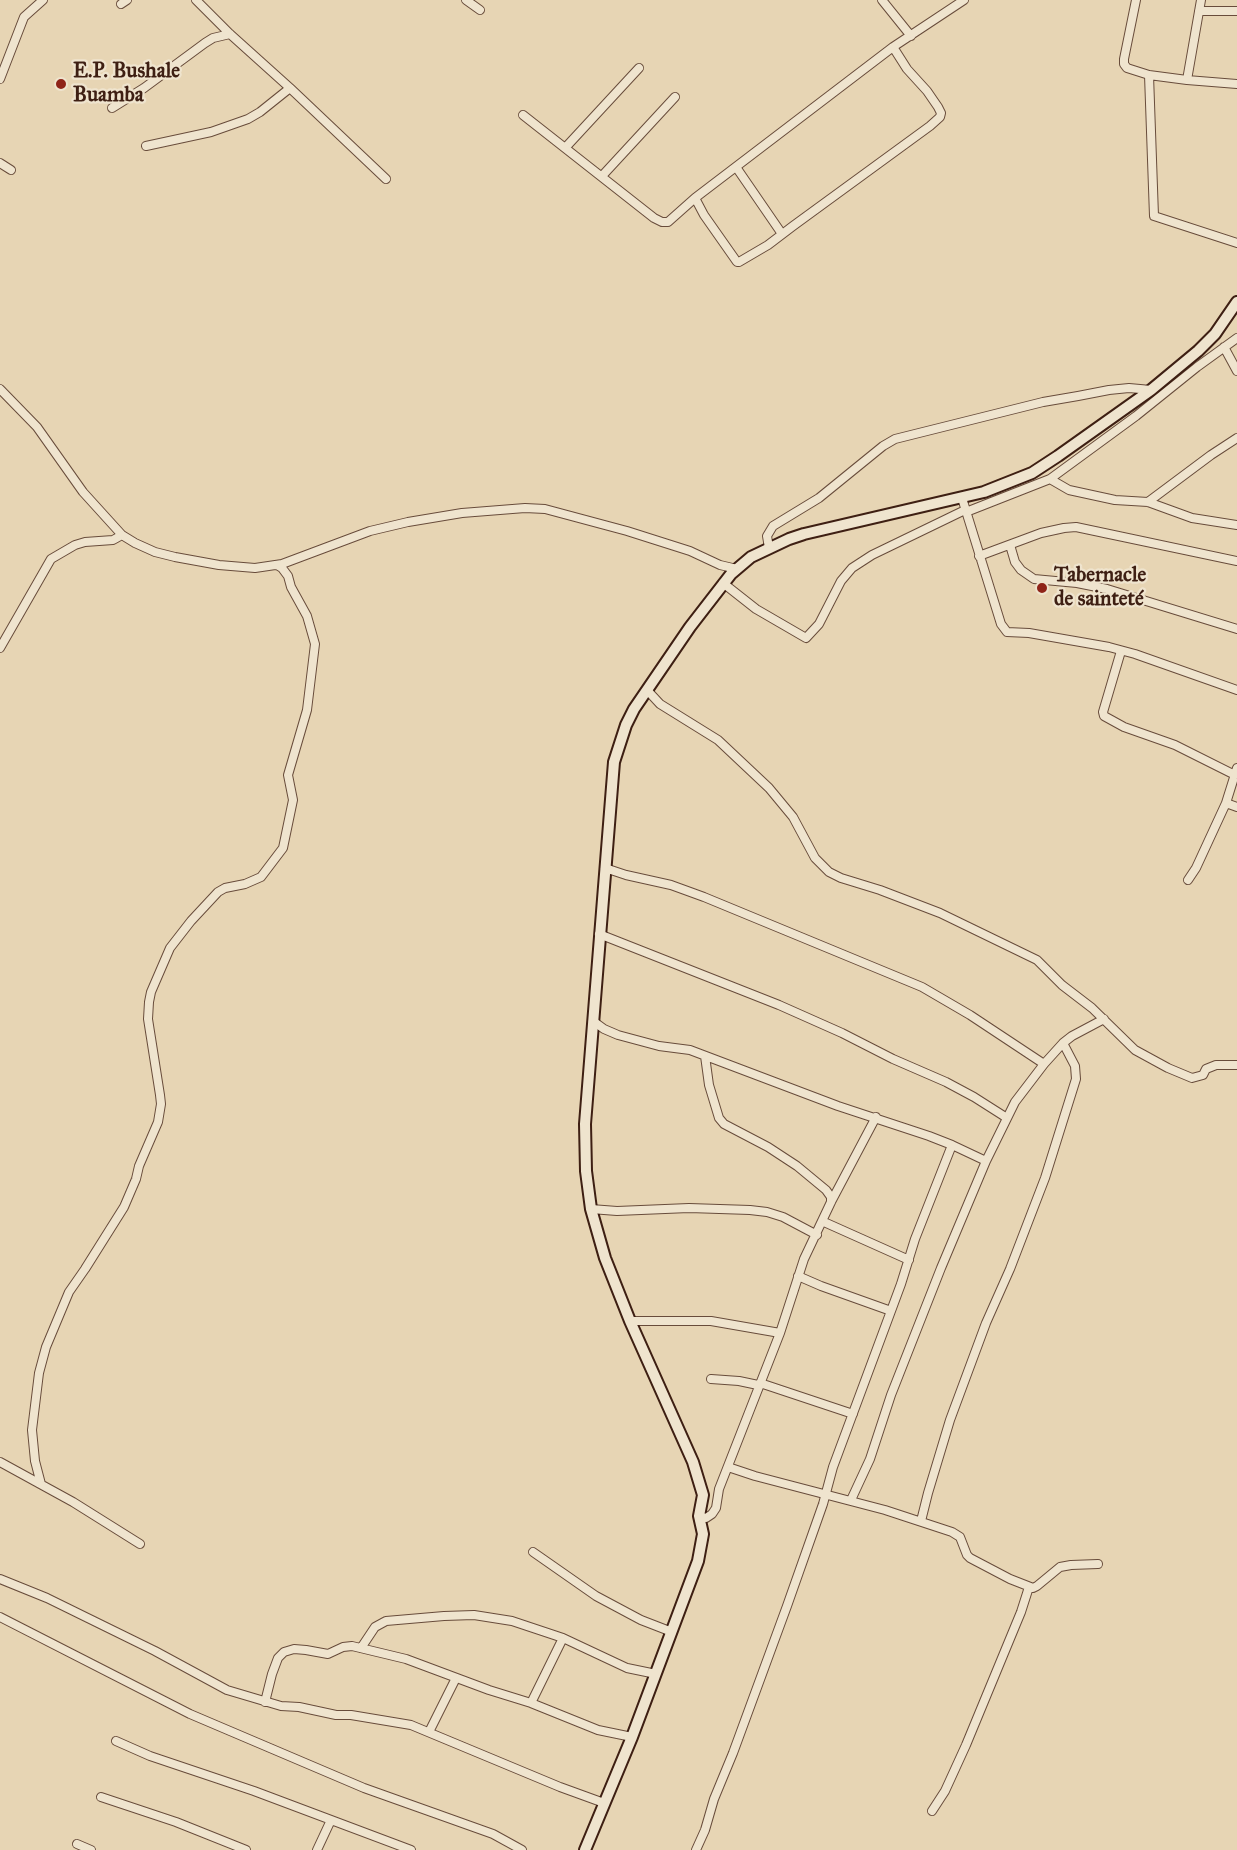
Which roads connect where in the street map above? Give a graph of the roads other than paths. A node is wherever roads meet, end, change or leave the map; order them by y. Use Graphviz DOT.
graph roads {
  1 [pos="43,0"];
  2 [pos="196,0"];
  3 [pos="466,0"];
  4 [pos="882,0"];
  5 [pos="946,0"];
  6 [pos="964,0"];
  7 [pos="1137,0"];
  8 [pos="1201,0"];
  9 [pos="952,7"];
  10 [pos="480,10"];
  11 [pos="1199,11"];
  12 [pos="1237,11"];
  13 [pos="230,34"];
  14 [pos="911,36"];
  15 [pos="893,47"];
  16 [pos="639,68"];
  17 [pos="1149,75"];
  18 [pos="0,79"];
  19 [pos="1187,80"];
  20 [pos="1237,84"];
  21 [pos="290,88"];
  22 [pos="675,98"];
  23 [pos="112,108"];
  24 [pos="523,115"];
  25 [pos="146,146"];
  26 [pos="565,148"];
  27 [pos="0,163"];
  28 [pos="736,167"];
  29 [pos="11,170"];
  30 [pos="602,176"];
  31 [pos="386,179"];
  32 [pos="696,198"];
  33 [pos="782,234"];
  34 [pos="1237,243"];
  35 [pos="1237,302"];
  36 [pos="1237,338"];
  37 [pos="1224,347"];
  38 [pos="1237,371"];
  39 [pos="0,389"];
  40 [pos="1151,390"];
  41 [pos="1129,406"];
  42 [pos="1136,416"];
  43 [pos="1237,438"];
  44 [pos="1050,479"];
  45 [pos="962,498"];
  46 [pos="1148,502"];
  47 [pos="965,511"];
  48 [pos="1237,525"];
  49 [pos="122,535"];
  50 [pos="1010,545"];
  51 [pos="769,548"];
  52 [pos="979,556"];
  53 [pos="292,560"];
  54 [pos="1237,561"];
  55 [pos="277,565"];
  56 [pos="737,569"];
  57 [pos="288,576"];
  58 [pos="723,584"];
  59 [pos="1237,629"];
  60 [pos="0,648"];
  61 [pos="1121,651"];
  62 [pos="647,690"];
  63 [pos="1237,690"];
  64 [pos="1236,772"];
  65 [pos="1226,803"];
  66 [pos="1237,807"];
  67 [pos="605,868"];
  68 [pos="1188,880"];
  69 [pos="599,934"];
  70 [pos="1104,1019"];
  71 [pos="593,1020"];
  72 [pos="1064,1043"];
  73 [pos="705,1056"];
  74 [pos="1044,1064"];
  75 [pos="1237,1065"];
  76 [pos="876,1117"];
  77 [pos="1007,1118"];
  78 [pos="952,1144"];
  79 [pos="986,1161"];
  80 [pos="831,1202"];
  81 [pos="591,1209"];
  82 [pos="824,1222"];
  83 [pos="817,1235"];
  84 [pos="909,1260"];
  85 [pos="798,1276"];
  86 [pos="891,1311"];
  87 [pos="630,1321"];
  88 [pos="780,1333"];
  89 [pos="711,1379"];
  90 [pos="759,1383"];
  91 [pos="853,1414"];
  92 [pos="0,1462"];
  93 [pos="728,1467"];
  94 [pos="41,1484"];
  95 [pos="825,1495"];
  96 [pos="851,1500"];
  97 [pos="699,1516"];
  98 [pos="921,1521"];
  99 [pos="140,1544"];
  100 [pos="533,1552"];
  101 [pos="1098,1564"];
  102 [pos="0,1579"];
  103 [pos="1029,1587"];
  104 [pos="0,1617"];
  105 [pos="672,1632"];
  106 [pos="563,1638"];
  107 [pos="361,1648"];
  108 [pos="656,1674"];
  109 [pos="456,1678"];
  110 [pos="265,1702"];
  111 [pos="531,1703"];
  112 [pos="429,1732"];
  113 [pos="632,1737"];
  114 [pos="116,1741"];
  115 [pos="101,1797"];
  116 [pos="604,1803"];
  117 [pos="932,1811"];
  118 [pos="331,1820"];
  119 [pos="77,1844"];
  120 [pos="91,1850"];
  121 [pos="246,1850"];
  122 [pos="317,1850"];
  123 [pos="411,1850"];
  124 [pos="522,1850"];
  125 [pos="585,1850"];
  126 [pos="696,1850"];
  1 -- 18 [label="street"];
  2 -- 13 [label="street"];
  3 -- 10 [label="street"];
  4 -- 14 [label="street"];
  5 -- 9 [label="street"];
  6 -- 9 [label="street"];
  7 -- 17 [label="street"];
  8 -- 11 [label="street"];
  9 -- 14 [label="street"];
  11 -- 12 [label="street"];
  11 -- 19 [label="street"];
  13 -- 21 [label="street"];
  13 -- 23 [label="street"];
  14 -- 15 [label="street"];
  15 -- 28 [label="street"];
  15 -- 33 [label="street"];
  16 -- 26 [label="street"];
  17 -- 19 [label="street"];
  17 -- 34 [label="street"];
  19 -- 20 [label="street"];
  21 -- 25 [label="street"];
  21 -- 31 [label="street"];
  22 -- 30 [label="street"];
  24 -- 26 [label="street"];
  26 -- 30 [label="street"];
  27 -- 29 [label="street"];
  28 -- 32 [label="street"];
  28 -- 33 [label="street"];
  30 -- 32 [label="street"];
  32 -- 33 [label="street"];
  35 -- 40 [label="main road"];
  36 -- 37 [label="street"];
  37 -- 38 [label="street"];
  37 -- 42 [label="street"];
  39 -- 49 [label="street"];
  40 -- 41 [label="main road"];
  40 -- 51 [label="street"];
  41 -- 42 [label="street"];
  41 -- 45 [label="main road"];
  42 -- 44 [label="street"];
  43 -- 46 [label="street"];
  44 -- 46 [label="street"];
  44 -- 47 [label="street"];
  45 -- 47 [label="street"];
  45 -- 51 [label="main road"];
  46 -- 48 [label="street"];
  47 -- 52 [label="street"];
  47 -- 58 [label="street"];
  49 -- 55 [label="street"];
  49 -- 60 [label="street"];
  50 -- 52 [label="street"];
  50 -- 54 [label="street"];
  50 -- 59 [label="street"];
  51 -- 56 [label="main road"];
  52 -- 61 [label="street"];
  53 -- 55 [label="street"];
  53 -- 56 [label="street"];
  53 -- 57 [label="street"];
  55 -- 57 [label="street"];
  56 -- 58 [label="main road"];
  57 -- 94 [label="street"];
  58 -- 62 [label="main road"];
  61 -- 63 [label="street"];
  61 -- 64 [label="street"];
  62 -- 67 [label="main road"];
  62 -- 70 [label="street"];
  64 -- 65 [label="street"];
  65 -- 66 [label="street"];
  65 -- 68 [label="street"];
  67 -- 69 [label="main road"];
  67 -- 74 [label="street"];
  69 -- 71 [label="main road"];
  69 -- 77 [label="street"];
  70 -- 72 [label="street"];
  70 -- 75 [label="street"];
  71 -- 73 [label="street"];
  71 -- 81 [label="main road"];
  72 -- 74 [label="street"];
  72 -- 98 [label="street"];
  73 -- 76 [label="street"];
  73 -- 80 [label="street"];
  74 -- 77 [label="street"];
  76 -- 78 [label="street"];
  76 -- 80 [label="street"];
  77 -- 79 [label="street"];
  78 -- 79 [label="street"];
  78 -- 84 [label="street"];
  79 -- 96 [label="street"];
  80 -- 82 [label="street"];
  81 -- 83 [label="street"];
  81 -- 87 [label="main road"];
  82 -- 83 [label="street"];
  82 -- 84 [label="street"];
  83 -- 85 [label="street"];
  84 -- 86 [label="street"];
  85 -- 86 [label="street"];
  85 -- 88 [label="street"];
  86 -- 91 [label="street"];
  87 -- 88 [label="street"];
  87 -- 97 [label="main road"];
  88 -- 90 [label="street"];
  89 -- 90 [label="street"];
  90 -- 91 [label="street"];
  90 -- 93 [label="street"];
  91 -- 95 [label="street"];
  92 -- 94 [label="street"];
  93 -- 95 [label="street"];
  93 -- 97 [label="street"];
  94 -- 99 [label="street"];
  95 -- 96 [label="street"];
  95 -- 126 [label="street"];
  96 -- 98 [label="street"];
  97 -- 105 [label="main road"];
  98 -- 103 [label="street"];
  100 -- 105 [label="street"];
  101 -- 103 [label="street"];
  102 -- 110 [label="street"];
  103 -- 117 [label="street"];
  104 -- 124 [label="street"];
  105 -- 108 [label="main road"];
  106 -- 107 [label="street"];
  106 -- 108 [label="street"];
  106 -- 111 [label="street"];
  107 -- 109 [label="street"];
  107 -- 110 [label="street"];
  108 -- 113 [label="main road"];
  109 -- 111 [label="street"];
  109 -- 112 [label="street"];
  110 -- 112 [label="street"];
  111 -- 113 [label="street"];
  112 -- 116 [label="street"];
  113 -- 116 [label="main road"];
  114 -- 118 [label="street"];
  115 -- 121 [label="street"];
  116 -- 125 [label="main road"];
  118 -- 122 [label="street"];
  118 -- 123 [label="street"];
  119 -- 120 [label="street"];
}
